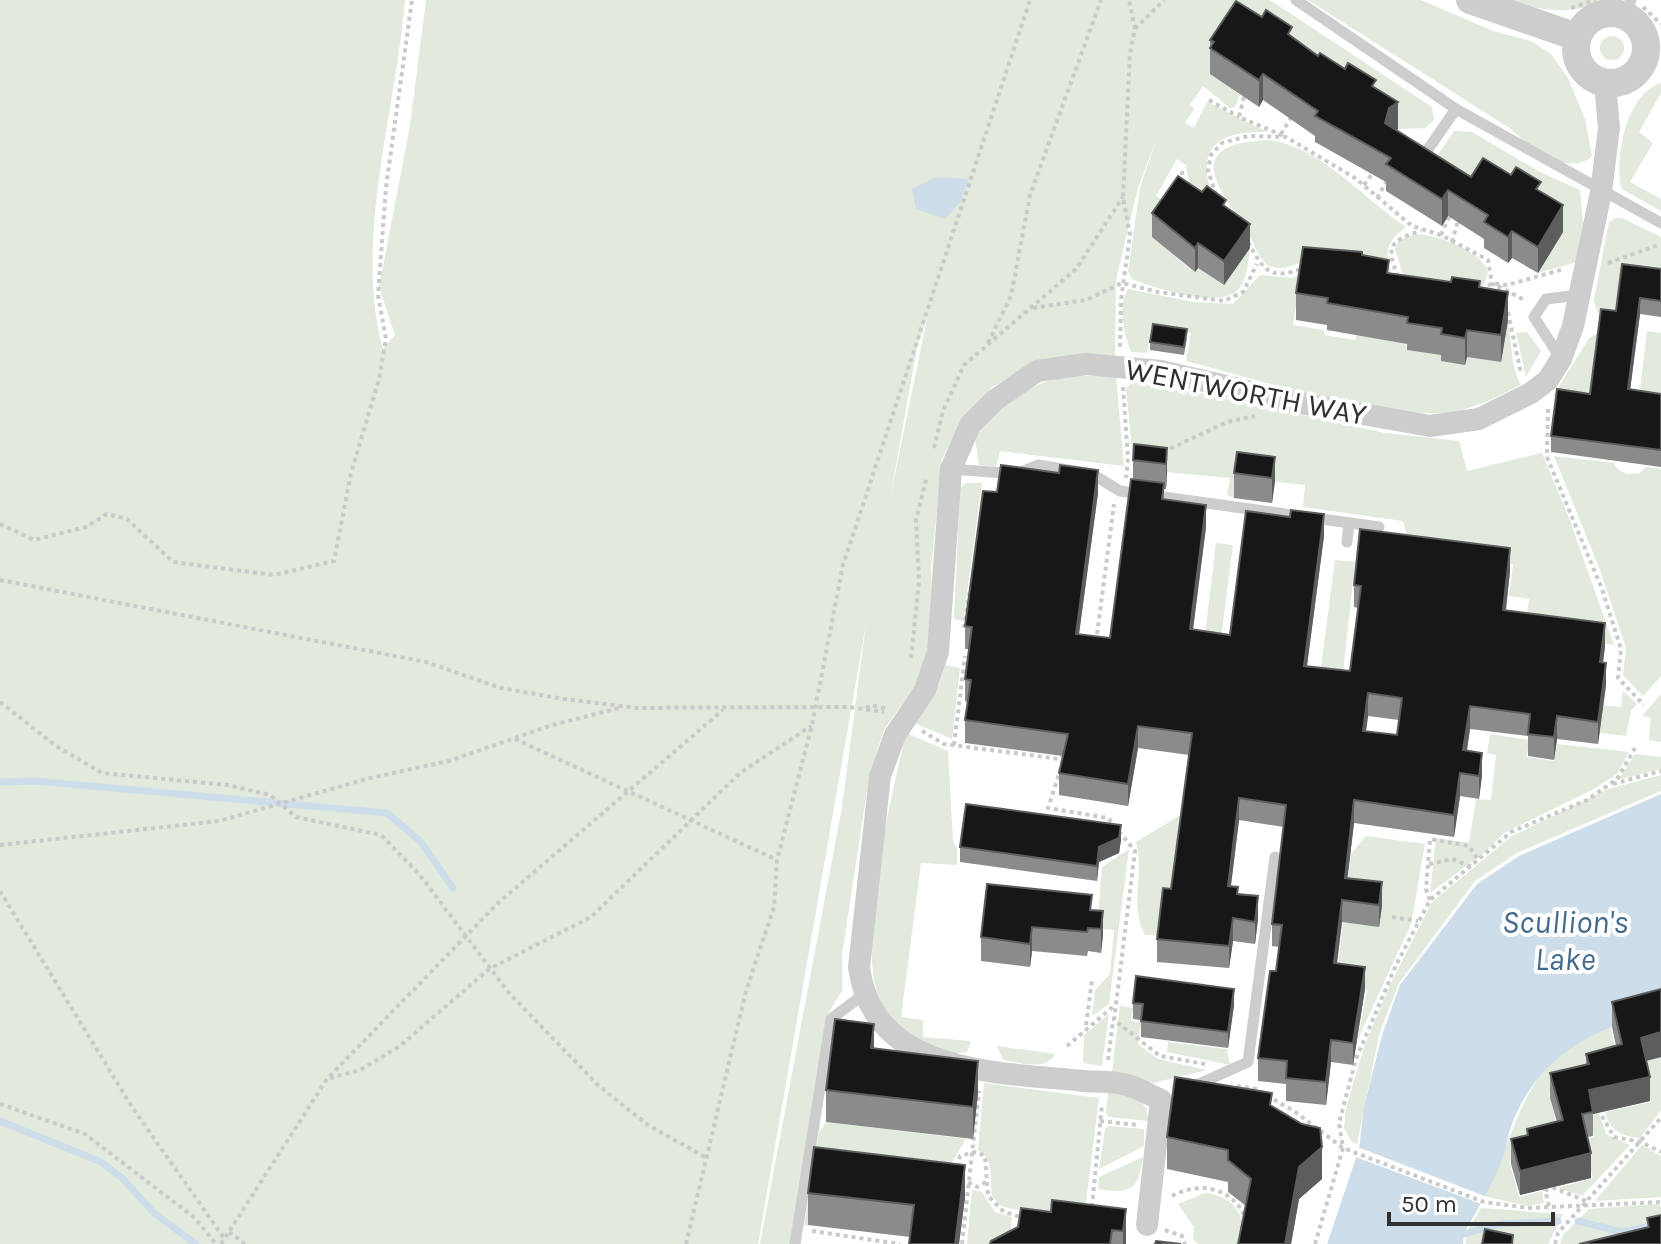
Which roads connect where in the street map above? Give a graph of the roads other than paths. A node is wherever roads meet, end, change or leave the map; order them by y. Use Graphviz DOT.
graph roads {
  1 [pos="1296,0"];
  2 [pos="1470,0"];
  3 [pos="1630,5"];
  4 [pos="1577,37"];
  5 [pos="1654,51"];
  6 [pos="1605,83"];
  7 [pos="1456,109"];
  8 [pos="1409,146"];
  9 [pos="1601,192"];
  10 [pos="1661,223"];
  11 [pos="1579,295"];
  12 [pos="1561,359"];
  13 [pos="951,469"];
  14 [pos="1349,523"];
  15 [pos="1379,527"];
  16 [pos="1347,542"];
  17 [pos="1275,857"];
  18 [pos="863,995"];
  19 [pos="1185,1090"];
  20 [pos="1147,1225"];
  21 [pos="795,1244"];
  1 -- 7 [label="lane"];
  2 -- 4 [label="street"];
  3 -- 4 [label="street"];
  3 -- 5 [label="street"];
  4 -- 6 [label="street"];
  5 -- 6 [label="street"];
  6 -- 9 [label="street, WENTWORTH WAY"];
  7 -- 8 [label="lane"];
  7 -- 9 [label="lane"];
  9 -- 10 [label="lane"];
  9 -- 11 [label="street, WENTWORTH WAY"];
  11 -- 12 [label="street, WENTWORTH WAY"];
  11 -- 12 [label="lane"];
  12 -- 13 [label="street, WENTWORTH WAY"];
  13 -- 14 [label="lane"];
  13 -- 18 [label="street, WENTWORTH WAY"];
  14 -- 15 [label="lane"];
  14 -- 16 [label="lane"];
  17 -- 19 [label="lane"];
  18 -- 20 [label="street"];
  18 -- 21 [label="lane"];
}
